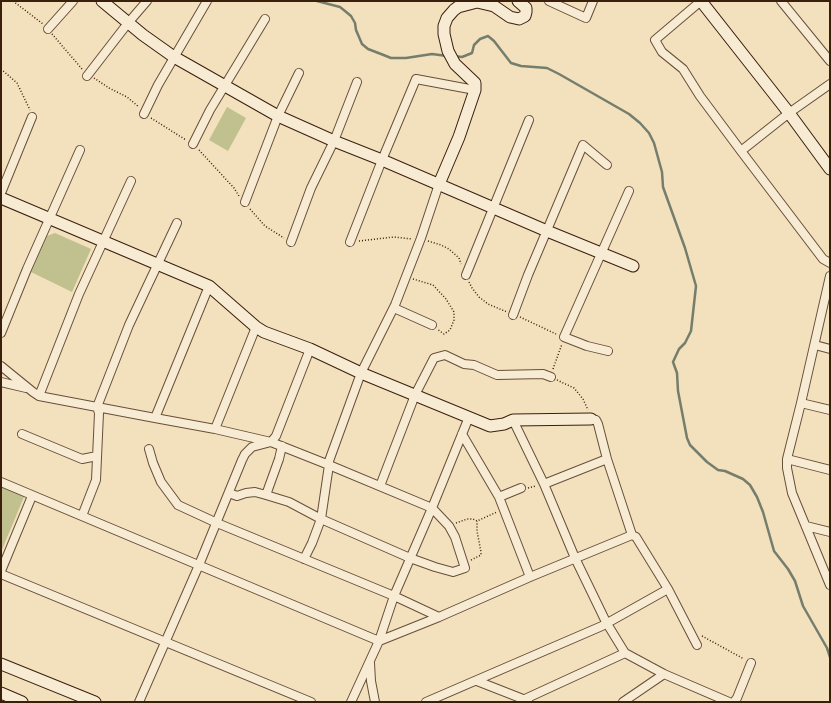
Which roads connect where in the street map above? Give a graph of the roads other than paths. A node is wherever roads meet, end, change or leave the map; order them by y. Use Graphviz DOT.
graph roads {
  1 [pos="73,1"];
  2 [pos="102,1"];
  3 [pos="147,1"];
  4 [pos="207,1"];
  5 [pos="518,1"];
  6 [pos="549,1"];
  7 [pos="593,1"];
  8 [pos="701,1"];
  9 [pos="781,1"];
  10 [pos="265,19"];
  11 [pos="128,23"];
  12 [pos="48,29"];
  13 [pos="174,57"];
  14 [pos="830,61"];
  15 [pos="299,73"];
  16 [pos="87,76"];
  17 [pos="357,82"];
  18 [pos="830,84"];
  19 [pos="224,85"];
  20 [pos="475,90"];
  21 [pos="789,113"];
  22 [pos="144,114"];
  23 [pos="278,116"];
  24 [pos="32,118"];
  25 [pos="529,120"];
  26 [pos="334,141"];
  27 [pos="193,144"];
  28 [pos="80,150"];
  29 [pos="741,151"];
  30 [pos="382,160"];
  31 [pos="607,164"];
  32 [pos="830,169"];
  33 [pos="131,182"];
  34 [pos="439,184"];
  35 [pos="629,191"];
  36 [pos="1,192"];
  37 [pos="1,198"];
  38 [pos="245,202"];
  39 [pos="494,207"];
  40 [pos="50,219"];
  41 [pos="177,223"];
  42 [pos="547,231"];
  43 [pos="104,242"];
  44 [pos="291,242"];
  45 [pos="350,242"];
  46 [pos="601,252"];
  47 [pos="830,263"];
  48 [pos="156,265"];
  49 [pos="633,266"];
  50 [pos="466,275"];
  51 [pos="830,276"];
  52 [pos="209,286"];
  53 [pos="394,308"];
  54 [pos="514,315"];
  55 [pos="432,325"];
  56 [pos="256,328"];
  57 [pos="1,333"];
  58 [pos="815,345"];
  59 [pos="830,349"];
  60 [pos="310,350"];
  61 [pos="608,351"];
  62 [pos="1,366"];
  63 [pos="361,373"];
  64 [pos="551,377"];
  65 [pos="1,382"];
  66 [pos="28,388"];
  67 [pos="415,395"];
  68 [pos="39,396"];
  69 [pos="801,403"];
  70 [pos="97,407"];
  71 [pos="830,410"];
  72 [pos="469,417"];
  73 [pos="155,418"];
  74 [pos="591,419"];
  75 [pos="514,420"];
  76 [pos="215,429"];
  77 [pos="22,434"];
  78 [pos="462,434"];
  79 [pos="271,442"];
  80 [pos="282,446"];
  81 [pos="149,449"];
  82 [pos="97,456"];
  83 [pos="607,459"];
  84 [pos="787,459"];
  85 [pos="329,465"];
  86 [pos="830,470"];
  87 [pos="1,482"];
  88 [pos="544,484"];
  89 [pos="380,486"];
  90 [pos="521,488"];
  91 [pos="229,493"];
  92 [pos="266,495"];
  93 [pos="32,496"];
  94 [pos="499,497"];
  95 [pos="432,508"];
  96 [pos="82,516"];
  97 [pos="320,520"];
  98 [pos="217,523"];
  99 [pos="806,526"];
  100 [pos="830,532"];
  101 [pos="632,535"];
  102 [pos="410,558"];
  103 [pos="575,558"];
  104 [pos="304,559"];
  105 [pos="199,565"];
  106 [pos="1,572"];
  107 [pos="530,577"];
  108 [pos="830,585"];
  109 [pos="668,589"];
  110 [pos="394,596"];
  111 [pos="439,618"];
  112 [pos="606,622"];
  113 [pos="379,641"];
  114 [pos="166,642"];
  115 [pos="697,645"];
  116 [pos="625,653"];
  117 [pos="370,660"];
  118 [pos="751,663"];
  119 [pos="1,664"];
  120 [pos="664,674"];
  121 [pos="477,681"];
  122 [pos="1,693"];
  123 [pos="528,700"];
  124 [pos="22,702"];
  125 [pos="95,702"];
  126 [pos="139,702"];
  127 [pos="311,702"];
  128 [pos="351,702"];
  129 [pos="375,702"];
  130 [pos="426,702"];
  131 [pos="623,702"];
  132 [pos="729,702"];
  133 [pos="734,702"];
  1 -- 12 [label="street"];
  2 -- 11 [label="street"];
  3 -- 11 [label="street"];
  4 -- 13 [label="street"];
  5 -- 20 [label="street"];
  6 -- 7 [label="street"];
  8 -- 21 [label="street"];
  8 -- 29 [label="street"];
  9 -- 14 [label="street"];
  10 -- 19 [label="street"];
  11 -- 13 [label="street"];
  11 -- 16 [label="street"];
  13 -- 19 [label="street"];
  13 -- 22 [label="street"];
  15 -- 23 [label="street"];
  17 -- 26 [label="street"];
  18 -- 21 [label="street"];
  19 -- 23 [label="street"];
  19 -- 27 [label="street"];
  20 -- 30 [label="street"];
  20 -- 34 [label="street"];
  21 -- 29 [label="street"];
  21 -- 32 [label="street"];
  23 -- 26 [label="street"];
  23 -- 38 [label="street"];
  24 -- 36 [label="street"];
  25 -- 39 [label="street"];
  26 -- 30 [label="street"];
  26 -- 44 [label="street"];
  28 -- 40 [label="street"];
  29 -- 47 [label="street"];
  30 -- 34 [label="street"];
  30 -- 45 [label="street"];
  31 -- 42 [label="street"];
  33 -- 43 [label="street"];
  34 -- 39 [label="street"];
  34 -- 53 [label="street"];
  35 -- 46 [label="street"];
  37 -- 40 [label="street"];
  39 -- 42 [label="street"];
  39 -- 50 [label="street"];
  40 -- 43 [label="street"];
  40 -- 57 [label="street"];
  41 -- 48 [label="street"];
  42 -- 46 [label="street"];
  42 -- 54 [label="street"];
  43 -- 48 [label="street"];
  43 -- 68 [label="street"];
  46 -- 49 [label="street"];
  46 -- 61 [label="street"];
  48 -- 52 [label="street"];
  48 -- 70 [label="street"];
  51 -- 58 [label="street"];
  52 -- 56 [label="street"];
  52 -- 73 [label="street"];
  53 -- 55 [label="street"];
  53 -- 63 [label="street"];
  56 -- 60 [label="street"];
  56 -- 76 [label="street"];
  58 -- 59 [label="street"];
  58 -- 69 [label="street"];
  60 -- 63 [label="street"];
  60 -- 79 [label="street"];
  62 -- 66 [label="street"];
  63 -- 67 [label="street"];
  63 -- 85 [label="street"];
  64 -- 67 [label="street"];
  65 -- 66 [label="street"];
  66 -- 68 [label="street"];
  67 -- 72 [label="street"];
  67 -- 89 [label="street"];
  68 -- 70 [label="street"];
  69 -- 71 [label="street"];
  69 -- 84 [label="street"];
  70 -- 73 [label="street"];
  70 -- 82 [label="street"];
  72 -- 75 [label="street"];
  72 -- 78 [label="street"];
  73 -- 76 [label="street"];
  74 -- 75 [label="street"];
  74 -- 83 [label="street"];
  75 -- 88 [label="street"];
  76 -- 79 [label="street"];
  77 -- 82 [label="street"];
  78 -- 94 [label="street"];
  78 -- 95 [label="street"];
  79 -- 80 [label="street"];
  79 -- 91 [label="street"];
  80 -- 85 [label="street"];
  80 -- 92 [label="street"];
  81 -- 98 [label="street"];
  82 -- 96 [label="street"];
  83 -- 88 [label="street"];
  83 -- 101 [label="street"];
  84 -- 86 [label="street"];
  84 -- 99 [label="street"];
  85 -- 89 [label="street"];
  85 -- 97 [label="street"];
  87 -- 93 [label="street"];
  88 -- 103 [label="street"];
  89 -- 95 [label="street"];
  90 -- 94 [label="street"];
  91 -- 92 [label="street"];
  91 -- 98 [label="street"];
  92 -- 97 [label="street"];
  93 -- 96 [label="street"];
  93 -- 106 [label="street"];
  94 -- 107 [label="street"];
  95 -- 102 [label="street"];
  95 -- 102 [label="street"];
  96 -- 105 [label="street"];
  97 -- 102 [label="street"];
  97 -- 104 [label="street"];
  98 -- 104 [label="street"];
  98 -- 105 [label="street"];
  99 -- 100 [label="street"];
  99 -- 108 [label="street"];
  101 -- 103 [label="street"];
  101 -- 109 [label="street"];
  102 -- 110 [label="street"];
  103 -- 107 [label="street"];
  103 -- 112 [label="street"];
  104 -- 110 [label="street"];
  105 -- 113 [label="street"];
  105 -- 114 [label="street"];
  106 -- 114 [label="street"];
  107 -- 111 [label="street"];
  109 -- 112 [label="street"];
  109 -- 115 [label="street"];
  110 -- 111 [label="street"];
  110 -- 113 [label="street"];
  111 -- 113 [label="street"];
  112 -- 116 [label="street"];
  112 -- 121 [label="street"];
  113 -- 117 [label="street"];
  114 -- 126 [label="street"];
  114 -- 127 [label="street"];
  116 -- 120 [label="street"];
  116 -- 123 [label="street"];
  117 -- 128 [label="street"];
  117 -- 129 [label="street"];
  118 -- 133 [label="street"];
  119 -- 125 [label="street"];
  120 -- 131 [label="street"];
  120 -- 132 [label="street"];
  121 -- 123 [label="street"];
  121 -- 130 [label="street"];
  122 -- 124 [label="street"];
}
